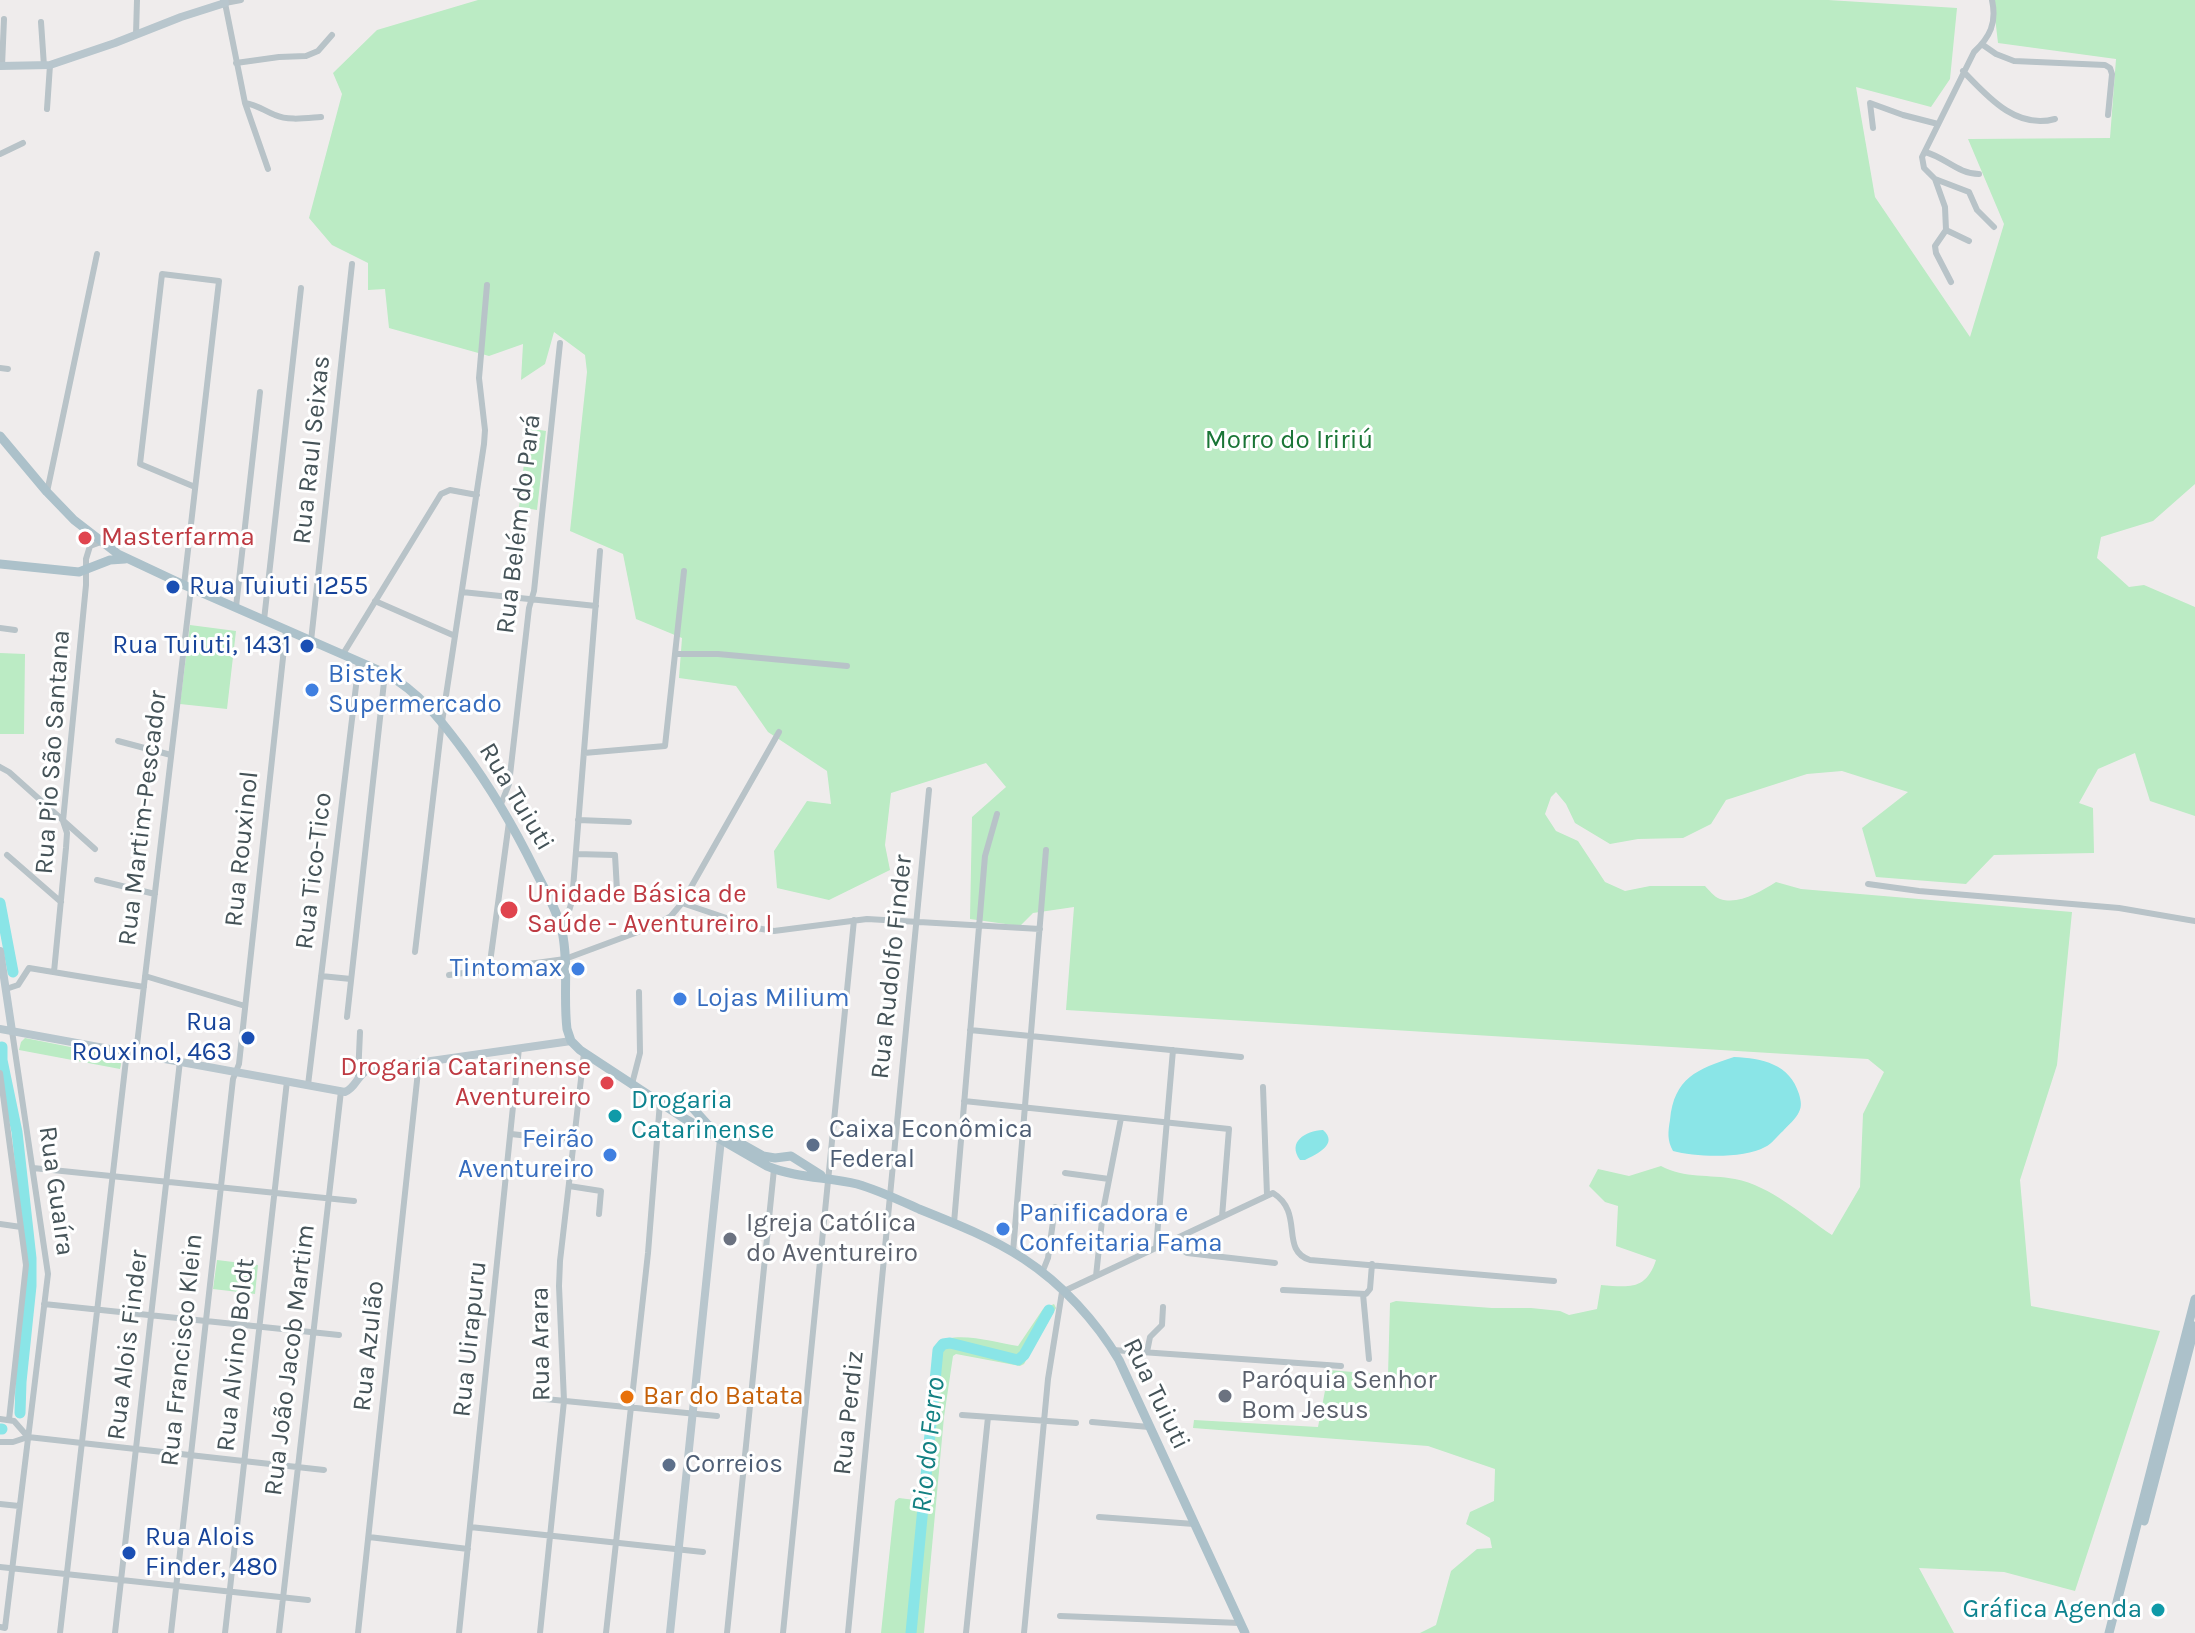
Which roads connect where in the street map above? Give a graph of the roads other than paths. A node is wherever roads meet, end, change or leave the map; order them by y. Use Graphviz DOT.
graph roads {
  1 [pos="137,0"];
  2 [pos="241,0"];
  3 [pos="1992,0"];
  4 [pos="225,1"];
  5 [pos="4,19"];
  6 [pos="41,22"];
  7 [pos="136,35"];
  8 [pos="332,35"];
  9 [pos="1983,45"];
  10 [pos="236,63"];
  11 [pos="47,65"];
  12 [pos="1,66"];
  13 [pos="1963,71"];
  14 [pos="245,103"];
  15 [pos="47,109"];
  16 [pos="2108,115"];
  17 [pos="321,117"];
  18 [pos="2055,119"];
  19 [pos="1938,124"];
  20 [pos="1873,128"];
  21 [pos="23,143"];
  22 [pos="1925,152"];
  23 [pos="0,154"];
  24 [pos="268,169"];
  25 [pos="1979,174"];
  26 [pos="1935,179"];
  27 [pos="1994,227"];
  28 [pos="1946,230"];
  29 [pos="1969,241"];
  30 [pos="97,254"];
  31 [pos="352,264"];
  32 [pos="1951,282"];
  33 [pos="487,285"];
  34 [pos="301,288"];
  35 [pos="560,343"];
  36 [pos="260,392"];
  37 [pos="0,436"];
  38 [pos="195,487"];
  39 [pos="47,492"];
  40 [pos="477,495"];
  41 [pos="101,542"];
  42 [pos="600,551"];
  43 [pos="128,559"];
  44 [pos="0,564"];
  45 [pos="99,564"];
  46 [pos="85,571"];
  47 [pos="684,571"];
  48 [pos="188,586"];
  49 [pos="462,592"];
  50 [pos="530,599"];
  51 [pos="375,601"];
  52 [pos="596,606"];
  53 [pos="236,607"];
  54 [pos="264,620"];
  55 [pos="0,628"];
  56 [pos="15,630"];
  57 [pos="286,630"];
  58 [pos="455,636"];
  59 [pos="311,641"];
  60 [pos="343,654"];
  61 [pos="675,654"];
  62 [pos="359,661"];
  63 [pos="847,666"];
  64 [pos="385,673"];
  65 [pos="442,722"];
  66 [pos="779,732"];
  67 [pos="118,741"];
  68 [pos="584,753"];
  69 [pos="171,755"];
  70 [pos="0,767"];
  71 [pos="929,790"];
  72 [pos="501,804"];
  73 [pos="997,814"];
  74 [pos="509,818"];
  75 [pos="578,820"];
  76 [pos="63,821"];
  77 [pos="629,822"];
  78 [pos="95,849"];
  79 [pos="1046,850"];
  80 [pos="576,854"];
  81 [pos="7,855"];
  82 [pos="97,880"];
  83 [pos="1868,884"];
  84 [pos="617,890"];
  85 [pos="155,894"];
  86 [pos="61,902"];
  87 [pos="682,903"];
  88 [pos="854,920"];
  89 [pos="2195,921"];
  90 [pos="916,922"];
  91 [pos="979,926"];
  92 [pos="561,928"];
  93 [pos="1040,929"];
  94 [pos="0,951"];
  95 [pos="415,952"];
  96 [pos="565,959"];
  97 [pos="1,964"];
  98 [pos="489,970"];
  99 [pos="54,972"];
  100 [pos="449,975"];
  101 [pos="145,976"];
  102 [pos="321,976"];
  103 [pos="351,979"];
  104 [pos="144,987"];
  105 [pos="6,989"];
  106 [pos="639,992"];
  107 [pos="245,1006"];
  108 [pos="347,1017"];
  109 [pos="0,1029"];
  110 [pos="970,1030"];
  111 [pos="12,1031"];
  112 [pos="360,1032"];
  113 [pos="1031,1036"];
  114 [pos="571,1041"];
  115 [pos="519,1048"];
  116 [pos="1173,1050"];
  117 [pos="131,1052"];
  118 [pos="584,1053"];
  119 [pos="1241,1057"];
  120 [pos="180,1061"];
  121 [pos="419,1062"];
  122 [pos="235,1071"];
  123 [pos="0,1073"];
  124 [pos="358,1077"];
  125 [pos="287,1081"];
  126 [pos="632,1084"];
  127 [pos="308,1085"];
  128 [pos="1263,1087"];
  129 [pos="341,1091"];
  130 [pos="964,1101"];
  131 [pos="662,1104"];
  132 [pos="686,1104"];
  133 [pos="1025,1108"];
  134 [pos="682,1117"];
  135 [pos="1121,1118"];
  136 [pos="1167,1123"];
  137 [pos="511,1134"];
  138 [pos="721,1139"];
  139 [pos="574,1141"];
  140 [pos="794,1157"];
  141 [pos="33,1168"];
  142 [pos="774,1169"];
  143 [pos="790,1173"];
  144 [pos="1065,1173"];
  145 [pos="112,1176"];
  146 [pos="829,1179"];
  147 [pos="1109,1179"];
  148 [pos="167,1181"];
  149 [pos="569,1186"];
  150 [pos="221,1187"];
  151 [pos="274,1192"];
  152 [pos="1267,1195"];
  153 [pos="890,1197"];
  154 [pos="328,1198"];
  155 [pos="354,1201"];
  156 [pos="1055,1207"];
  157 [pos="599,1214"];
  158 [pos="1222,1217"];
  159 [pos="954,1223"];
  160 [pos="0,1224"];
  161 [pos="21,1227"];
  162 [pos="1174,1239"];
  163 [pos="1156,1248"];
  164 [pos="1013,1252"];
  165 [pos="1275,1263"];
  166 [pos="1372,1264"];
  167 [pos="1042,1273"];
  168 [pos="1096,1276"];
  169 [pos="1554,1281"];
  170 [pos="1283,1290"];
  171 [pos="1062,1292"];
  172 [pos="1363,1294"];
  173 [pos="2195,1299"];
  174 [pos="44,1304"];
  175 [pos="1163,1307"];
  176 [pos="97,1310"];
  177 [pos="151,1315"];
  178 [pos="205,1321"];
  179 [pos="2195,1326"];
  180 [pos="259,1327"];
  181 [pos="313,1332"];
  182 [pos="339,1335"];
  183 [pos="1113,1350"];
  184 [pos="1147,1352"];
  185 [pos="1369,1359"];
  186 [pos="1341,1366"];
  187 [pos="535,1398"];
  188 [pos="564,1401"];
  189 [pos="631,1407"];
  190 [pos="692,1414"];
  191 [pos="962,1415"];
  192 [pos="717,1416"];
  193 [pos="988,1417"];
  194 [pos="0,1419"];
  195 [pos="9,1420"];
  196 [pos="1044,1421"];
  197 [pos="1092,1422"];
  198 [pos="1076,1423"];
  199 [pos="1149,1427"];
  200 [pos="28,1437"];
  201 [pos="0,1442"];
  202 [pos="82,1443"];
  203 [pos="136,1449"];
  204 [pos="191,1455"];
  205 [pos="244,1461"];
  206 [pos="298,1467"];
  207 [pos="324,1470"];
  208 [pos="0,1504"];
  209 [pos="19,1506"];
  210 [pos="1099,1517"];
  211 [pos="1194,1524"];
  212 [pos="470,1527"];
  213 [pos="550,1536"];
  214 [pos="369,1537"];
  215 [pos="616,1543"];
  216 [pos="468,1549"];
  217 [pos="678,1549"];
  218 [pos="703,1552"];
  219 [pos="0,1567"];
  220 [pos="12,1568"];
  221 [pos="67,1574"];
  222 [pos="121,1580"];
  223 [pos="176,1586"];
  224 [pos="230,1592"];
  225 [pos="282,1597"];
  226 [pos="308,1600"];
  227 [pos="1060,1616"];
  228 [pos="1240,1623"];
  229 [pos="2,1627"];
  230 [pos="60,1633"];
  231 [pos="115,1633"];
  232 [pos="171,1633"];
  233 [pos="225,1633"];
  234 [pos="279,1633"];
  235 [pos="358,1633"];
  236 [pos="459,1633"];
  237 [pos="540,1633"];
  238 [pos="606,1633"];
  239 [pos="670,1633"];
  240 [pos="727,1633"];
  241 [pos="783,1633"];
  242 [pos="848,1633"];
  243 [pos="966,1633"];
  244 [pos="1024,1633"];
  245 [pos="1245,1633"];
  246 [pos="2109,1633"];
  247 [pos="2115,1633"];
  1 -- 7 [label="street"];
  2 -- 4 [label="street"];
  3 -- 9 [label="street"];
  4 -- 7 [label="street"];
  4 -- 10 [label="street"];
  5 -- 12 [label="street"];
  6 -- 11 [label="street"];
  7 -- 11 [label="street"];
  8 -- 10 [label="street"];
  9 -- 13 [label="street"];
  9 -- 16 [label="street"];
  10 -- 14 [label="street"];
  11 -- 12 [label="street"];
  11 -- 15 [label="street"];
  13 -- 18 [label="street"];
  13 -- 19 [label="street"];
  14 -- 17 [label="street"];
  14 -- 24 [label="street"];
  19 -- 20 [label="street"];
  19 -- 22 [label="street"];
  21 -- 23 [label="street"];
  22 -- 25 [label="street"];
  22 -- 26 [label="street"];
  26 -- 27 [label="street"];
  26 -- 28 [label="street"];
  28 -- 29 [label="street"];
  28 -- 32 [label="street"];
  30 -- 39 [label="street"];
  31 -- 59 [label="street, Rua Raul Seixas"];
  33 -- 40 [label="street"];
  34 -- 54 [label="street"];
  35 -- 50 [label="street, Rua Belém do Pará"];
  36 -- 53 [label="street"];
  37 -- 39 [label="main road, Rua Tuiuti"];
  38 -- 38 [label="street, Rua Martim-Pescador"];
  38 -- 48 [label="street, Rua Martim-Pescador"];
  39 -- 41 [label="main road, Rua Tuiuti"];
  40 -- 49 [label="street"];
  40 -- 51 [label="street"];
  41 -- 43 [label="main road, Rua Tuiuti"];
  41 -- 45 [label="main road"];
  41 -- 46 [label="street, Rua Pio São Santana"];
  42 -- 52 [label="street"];
  43 -- 45 [label="main road"];
  43 -- 48 [label="main road, Rua Tuiuti"];
  44 -- 46 [label="main road"];
  45 -- 46 [label="main road"];
  46 -- 76 [label="street, Rua Pio São Santana"];
  47 -- 61 [label="street"];
  48 -- 53 [label="main road, Rua Tuiuti"];
  48 -- 69 [label="street, Rua Martim-Pescador"];
  49 -- 50 [label="street"];
  49 -- 58 [label="street"];
  50 -- 52 [label="street"];
  50 -- 72 [label="street, Rua Belém do Pará"];
  51 -- 58 [label="street"];
  51 -- 60 [label="street"];
  52 -- 68 [label="street"];
  53 -- 54 [label="main road, Rua Tuiuti"];
  54 -- 57 [label="main road, Rua Tuiuti"];
  55 -- 56 [label="street"];
  57 -- 59 [label="main road, Rua Tuiuti"];
  57 -- 107 [label="street, Rua Rouxinol"];
  58 -- 65 [label="street"];
  59 -- 60 [label="main road, Rua Tuiuti"];
  60 -- 62 [label="main road, Rua Tuiuti"];
  61 -- 63 [label="street"];
  61 -- 68 [label="street"];
  62 -- 64 [label="main road, Rua Tuiuti"];
  62 -- 102 [label="street, Rua Tico-Tico"];
  64 -- 65 [label="main road, Rua Tuiuti"];
  64 -- 103 [label="street"];
  65 -- 72 [label="main road, Rua Tuiuti"];
  65 -- 95 [label="street"];
  66 -- 87 [label="street"];
  67 -- 69 [label="street"];
  68 -- 75 [label="street"];
  69 -- 85 [label="street, Rua Martim-Pescador"];
  70 -- 76 [label="street"];
  71 -- 90 [label="street, Rua Rudolfo Finder"];
  72 -- 74 [label="main road, Rua Tuiuti"];
  73 -- 91 [label="street"];
  74 -- 92 [label="main road, Rua Tuiuti"];
  74 -- 98 [label="street"];
  75 -- 77 [label="street"];
  75 -- 80 [label="street"];
  76 -- 78 [label="street"];
  76 -- 86 [label="street, Rua Pio São Santana"];
  79 -- 93 [label="street"];
  80 -- 84 [label="street"];
  80 -- 92 [label="street"];
  81 -- 86 [label="street"];
  82 -- 85 [label="street"];
  83 -- 89 [label="street"];
  85 -- 101 [label="street, Rua Martim-Pescador"];
  86 -- 99 [label="street, Rua Pio São Santana"];
  87 -- 88 [label="street"];
  87 -- 96 [label="street"];
  88 -- 90 [label="street"];
  88 -- 146 [label="street"];
  90 -- 91 [label="street"];
  90 -- 153 [label="street, Rua Rudolfo Finder"];
  91 -- 93 [label="street"];
  91 -- 110 [label="street"];
  92 -- 96 [label="main road, Rua Tuiuti"];
  93 -- 113 [label="street"];
  94 -- 97 [label="street, Rua Guaíra"];
  96 -- 98 [label="street"];
  96 -- 114 [label="main road, Rua Tuiuti"];
  97 -- 105 [label="street, Rua Guaíra"];
  98 -- 100 [label="street"];
  99 -- 104 [label="street"];
  99 -- 105 [label="street"];
  101 -- 104 [label="street, Rua Martim-Pescador"];
  101 -- 107 [label="street"];
  102 -- 103 [label="street"];
  102 -- 127 [label="street, Rua Tico-Tico"];
  103 -- 108 [label="street"];
  104 -- 117 [label="street, Rua Martim-Pescador"];
  105 -- 111 [label="street, Rua Guaíra"];
  106 -- 126 [label="street"];
  107 -- 122 [label="street, Rua Rouxinol"];
  109 -- 111 [label="street"];
  110 -- 113 [label="street"];
  110 -- 130 [label="street"];
  111 -- 117 [label="street"];
  111 -- 141 [label="street, Rua Guaíra"];
  112 -- 124 [label="street"];
  113 -- 116 [label="street"];
  113 -- 133 [label="street"];
  114 -- 115 [label="street"];
  114 -- 118 [label="main road, Rua Tuiuti"];
  115 -- 121 [label="street"];
  115 -- 137 [label="street, Rua Uirapuru"];
  116 -- 119 [label="street"];
  116 -- 136 [label="street"];
  117 -- 120 [label="street"];
  117 -- 145 [label="street, Rua Martim-Pescador"];
  118 -- 126 [label="main road, Rua Tuiuti"];
  118 -- 139 [label="street, Rua Arara"];
  120 -- 122 [label="street"];
  120 -- 148 [label="street, Rua Alois Finder"];
  121 -- 124 [label="street"];
  121 -- 214 [label="street, Rua Azulão"];
  122 -- 125 [label="street"];
  122 -- 150 [label="street, Rua Francisco Klein"];
  123 -- 161 [label="street"];
  124 -- 129 [label="street"];
  125 -- 127 [label="street"];
  125 -- 151 [label="street, Rua Alvino Boldt"];
  126 -- 131 [label="main road, Rua Tuiuti"];
  127 -- 129 [label="street"];
  128 -- 152 [label="street"];
  129 -- 154 [label="street, Rua João Jacob Martim"];
  130 -- 133 [label="street"];
  130 -- 159 [label="street"];
  131 -- 132 [label="main road"];
  131 -- 134 [label="main road, Rua Tuiuti"];
  131 -- 189 [label="street"];
  132 -- 134 [label="main road"];
  132 -- 140 [label="main road, Rua Tuiuti"];
  133 -- 135 [label="street"];
  133 -- 164 [label="street"];
  134 -- 138 [label="main road, Rua Tuiuti"];
  135 -- 136 [label="street"];
  135 -- 147 [label="street"];
  136 -- 158 [label="street"];
  136 -- 163 [label="street"];
  137 -- 139 [label="street"];
  137 -- 212 [label="street, Rua Uirapuru"];
  138 -- 142 [label="main road, Rua Tuiuti"];
  138 -- 190 [label="street"];
  139 -- 149 [label="street, Rua Arara"];
  140 -- 143 [label="main road"];
  140 -- 146 [label="main road, Rua Tuiuti"];
  141 -- 145 [label="street"];
  141 -- 174 [label="street, Rua Guaíra"];
  142 -- 143 [label="main road, Rua Tuiuti"];
  142 -- 240 [label="street"];
  143 -- 146 [label="main road, Rua Tuiuti"];
  144 -- 147 [label="street"];
  145 -- 148 [label="street"];
  145 -- 176 [label="street, Rua Martim-Pescador"];
  146 -- 153 [label="main road, Rua Tuiuti"];
  146 -- 241 [label="street"];
  147 -- 168 [label="street"];
  148 -- 150 [label="street"];
  148 -- 177 [label="street, Rua Alois Finder"];
  149 -- 157 [label="street"];
  149 -- 188 [label="street, Rua Arara"];
  150 -- 151 [label="street"];
  150 -- 178 [label="street, Rua Francisco Klein"];
  151 -- 154 [label="street"];
  151 -- 180 [label="street, Rua Alvino Boldt"];
  152 -- 158 [label="street"];
  152 -- 166 [label="street"];
  153 -- 159 [label="main road, Rua Tuiuti"];
  153 -- 242 [label="street, Rua Perdiz"];
  154 -- 155 [label="street"];
  154 -- 181 [label="street, Rua João Jacob Martim"];
  156 -- 167 [label="street"];
  158 -- 162 [label="street"];
  159 -- 164 [label="main road, Rua Tuiuti"];
  160 -- 161 [label="street"];
  161 -- 195 [label="street"];
  162 -- 163 [label="street"];
  162 -- 165 [label="street"];
  163 -- 168 [label="street"];
  164 -- 167 [label="main road, Rua Tuiuti"];
  166 -- 169 [label="street"];
  166 -- 172 [label="street"];
  167 -- 171 [label="main road, Rua Tuiuti"];
  168 -- 171 [label="street"];
  170 -- 172 [label="street"];
  171 -- 183 [label="main road, Rua Tuiuti"];
  171 -- 196 [label="street"];
  172 -- 185 [label="street"];
  173 -- 246 [label="main road"];
  174 -- 176 [label="street"];
  174 -- 200 [label="street, Rua Guaíra"];
  175 -- 184 [label="street"];
  176 -- 177 [label="street"];
  176 -- 202 [label="street, Rua Martim-Pescador"];
  177 -- 178 [label="street"];
  177 -- 203 [label="street, Rua Alois Finder"];
  178 -- 180 [label="street"];
  178 -- 204 [label="street, Rua Francisco Klein"];
  179 -- 247 [label="main road"];
  180 -- 181 [label="street"];
  180 -- 205 [label="street, Rua Alvino Boldt"];
  181 -- 182 [label="street"];
  181 -- 206 [label="street, Rua João Jacob Martim"];
  183 -- 184 [label="street"];
  183 -- 199 [label="main road, Rua Tuiuti"];
  184 -- 186 [label="street"];
  187 -- 188 [label="street"];
  188 -- 189 [label="street"];
  188 -- 213 [label="street, Rua Arara"];
  189 -- 190 [label="street"];
  189 -- 215 [label="street"];
  190 -- 192 [label="street"];
  190 -- 217 [label="street"];
  191 -- 193 [label="street"];
  193 -- 196 [label="street"];
  193 -- 243 [label="street"];
  194 -- 195 [label="street"];
  195 -- 200 [label="street"];
  196 -- 198 [label="street"];
  196 -- 244 [label="street"];
  197 -- 199 [label="street"];
  199 -- 211 [label="main road, Rua Tuiuti"];
  200 -- 201 [label="street"];
  200 -- 202 [label="street"];
  200 -- 209 [label="street, Rua Guaíra"];
  202 -- 203 [label="street"];
  202 -- 221 [label="street, Rua Martim-Pescador"];
  203 -- 204 [label="street"];
  203 -- 222 [label="street, Rua Alois Finder"];
  204 -- 205 [label="street"];
  204 -- 223 [label="street, Rua Francisco Klein"];
  205 -- 206 [label="street"];
  205 -- 224 [label="street, Rua Alvino Boldt"];
  206 -- 207 [label="street"];
  206 -- 225 [label="street, Rua João Jacob Martim"];
  208 -- 209 [label="street"];
  209 -- 220 [label="street, Rua Guaíra"];
  210 -- 211 [label="street"];
  211 -- 228 [label="main road, Rua Tuiuti"];
  212 -- 213 [label="street"];
  212 -- 216 [label="street, Rua Uirapuru"];
  213 -- 215 [label="street"];
  213 -- 237 [label="street, Rua Arara"];
  214 -- 216 [label="street"];
  214 -- 235 [label="street, Rua Azulão"];
  215 -- 217 [label="street"];
  215 -- 238 [label="street"];
  216 -- 236 [label="street, Rua Uirapuru"];
  217 -- 218 [label="street"];
  217 -- 239 [label="street"];
  219 -- 220 [label="street"];
  220 -- 221 [label="street"];
  220 -- 229 [label="street, Rua Guaíra"];
  221 -- 222 [label="street"];
  221 -- 230 [label="street, Rua Martim-Pescador"];
  222 -- 223 [label="street"];
  222 -- 231 [label="street, Rua Alois Finder"];
  223 -- 224 [label="street"];
  223 -- 232 [label="street, Rua Francisco Klein"];
  224 -- 225 [label="street"];
  224 -- 233 [label="street, Rua Alvino Boldt"];
  225 -- 226 [label="street"];
  225 -- 234 [label="street, Rua João Jacob Martim"];
  227 -- 228 [label="street"];
  228 -- 245 [label="main road, Rua Tuiuti"];
}
